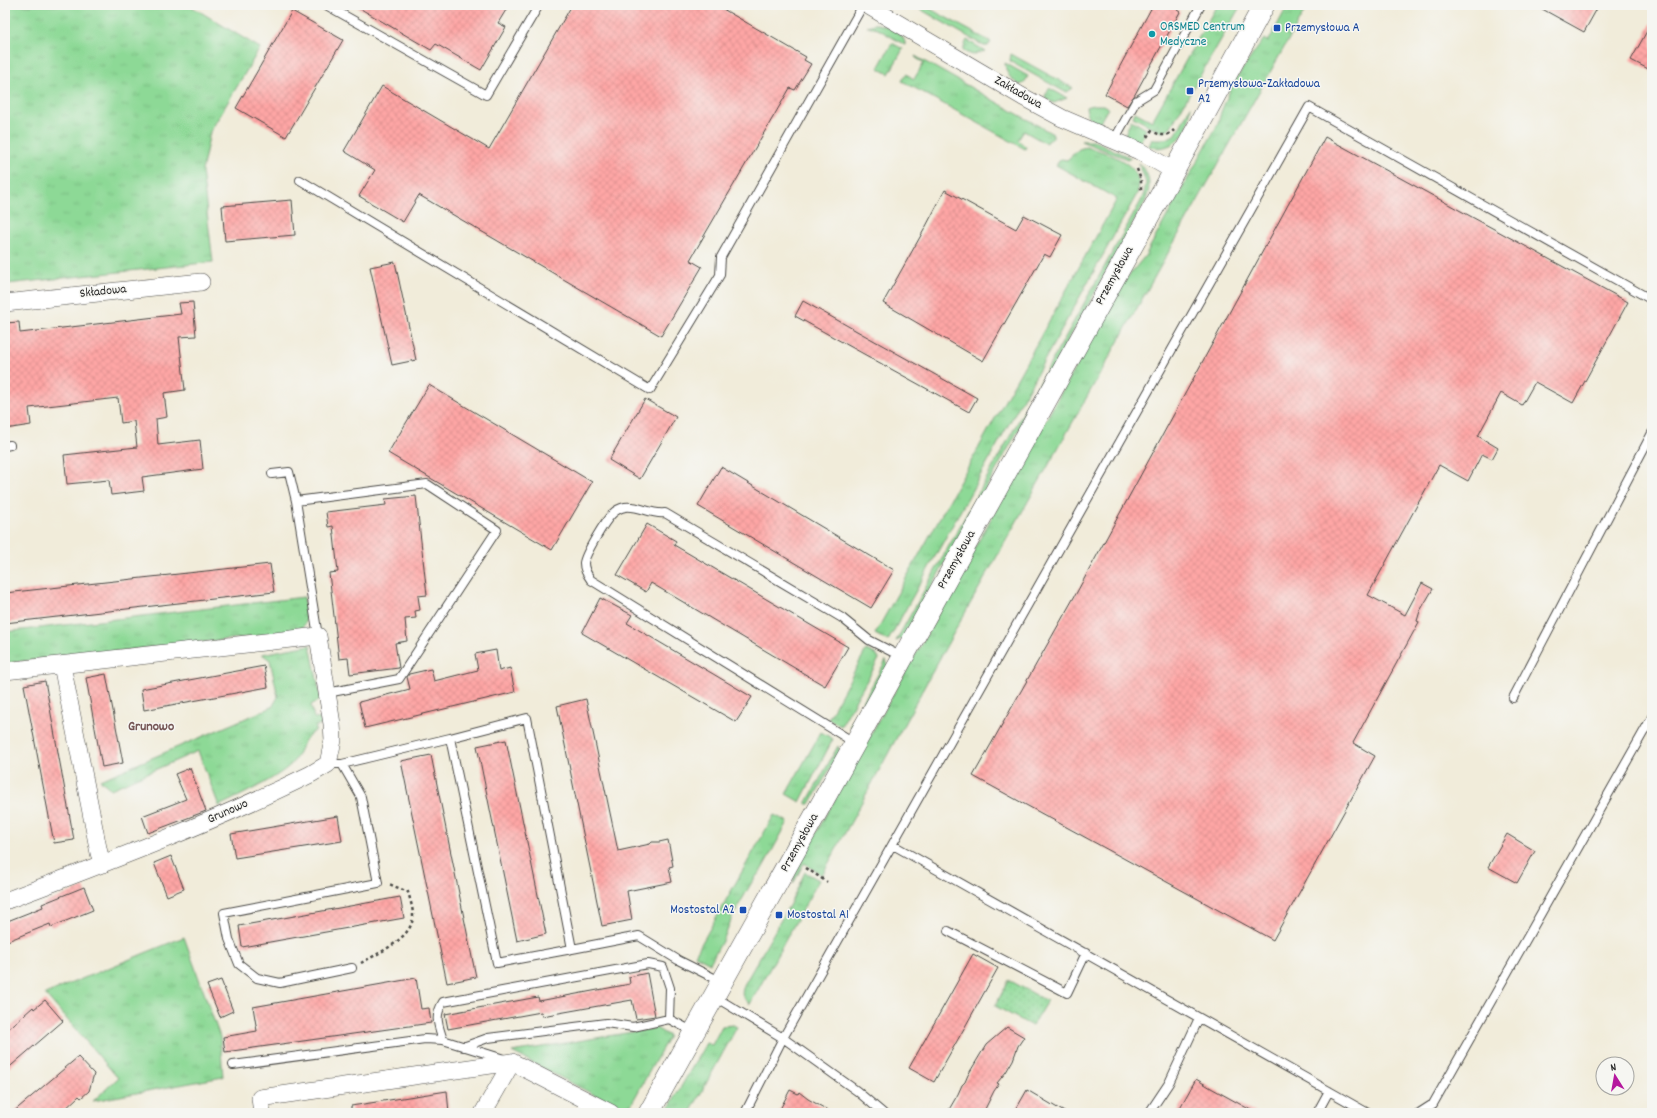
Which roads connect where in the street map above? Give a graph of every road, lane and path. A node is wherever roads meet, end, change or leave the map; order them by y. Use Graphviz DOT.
graph roads {
  1 [pos="326,5"];
  2 [pos="539,5"];
  3 [pos="863,5"];
  4 [pos="867,5"];
  5 [pos="1201,5"];
  6 [pos="1264,5"];
  7 [pos="1114,140"];
  8 [pos="1174,171"];
  9 [pos="300,180"];
  10 [pos="201,282"];
  11 [pos="1652,300"];
  12 [pos="5,303"];
  13 [pos="1652,433"];
  14 [pos="272,474"];
  15 [pos="296,502"];
  16 [pos="318,636"];
  17 [pos="903,657"];
  18 [pos="62,665"];
  19 [pos="5,671"];
  20 [pos="327,693"];
  21 [pos="1514,698"];
  22 [pos="1652,717"];
  23 [pos="450,738"];
  24 [pos="855,743"];
  25 [pos="335,764"];
  26 [pos="893,845"];
  27 [pos="103,864"];
  28 [pos="806,868"];
  29 [pos="827,882"];
  30 [pos="378,883"];
  31 [pos="5,901"];
  32 [pos="948,931"];
  33 [pos="572,949"];
  34 [pos="1086,954"];
  35 [pos="352,968"];
  36 [pos="718,989"];
  37 [pos="1199,1018"];
  38 [pos="669,1019"];
  39 [pos="694,1032"];
  40 [pos="783,1038"];
  41 [pos="443,1040"];
  42 [pos="464,1047"];
  43 [pos="512,1062"];
  44 [pos="233,1065"];
  45 [pos="1328,1091"];
  46 [pos="262,1113"];
  47 [pos="483,1113"];
  48 [pos="611,1113"];
  49 [pos="649,1113"];
  50 [pos="745,1113"];
  51 [pos="883,1113"];
  52 [pos="1149,1113"];
  53 [pos="1317,1113"];
  54 [pos="1368,1113"];
  55 [pos="1419,1113"];
  1 -- 2 [label="lane"];
  3 -- 9 [label="lane"];
  4 -- 7 [label="street, Zakładowa"];
  5 -- 7 [label="lane"];
  6 -- 8 [label="street, Przemysłowa"];
  7 -- 8 [label="street, Zakładowa"];
  8 -- 17 [label="street, Przemysłowa"];
  10 -- 12 [label="street, Składowa"];
  11 -- 26 [label="lane"];
  13 -- 21 [label="lane"];
  14 -- 15 [label="lane"];
  15 -- 16 [label="lane"];
  15 -- 20 [label="lane"];
  16 -- 18 [label="street"];
  16 -- 20 [label="street"];
  17 -- 24 [label="street, Przemysłowa"];
  17 -- 24 [label="lane"];
  18 -- 19 [label="street"];
  18 -- 27 [label="street"];
  20 -- 25 [label="street"];
  22 -- 55 [label="lane"];
  23 -- 25 [label="lane"];
  23 -- 33 [label="lane"];
  23 -- 33 [label="lane"];
  24 -- 36 [label="street, Przemysłowa"];
  25 -- 27 [label="street, Grunowo"];
  25 -- 30 [label="lane"];
  26 -- 34 [label="lane"];
  26 -- 40 [label="lane"];
  27 -- 31 [label="street, Grunowo"];
  28 -- 29 [label="path"];
  30 -- 35 [label="path"];
  30 -- 35 [label="lane"];
  32 -- 34 [label="lane"];
  33 -- 36 [label="lane"];
  34 -- 37 [label="lane"];
  36 -- 39 [label="street, Przemysłowa"];
  36 -- 40 [label="lane"];
  37 -- 45 [label="lane"];
  37 -- 52 [label="lane"];
  38 -- 39 [label="lane"];
  38 -- 41 [label="lane"];
  38 -- 42 [label="lane"];
  39 -- 49 [label="street, Przemysłowa"];
  40 -- 50 [label="lane"];
  40 -- 51 [label="lane"];
  41 -- 42 [label="lane"];
  41 -- 44 [label="lane"];
  42 -- 43 [label="lane"];
  43 -- 46 [label="street"];
  43 -- 47 [label="street"];
  43 -- 48 [label="street"];
  45 -- 53 [label="lane"];
  45 -- 54 [label="lane"];
}
